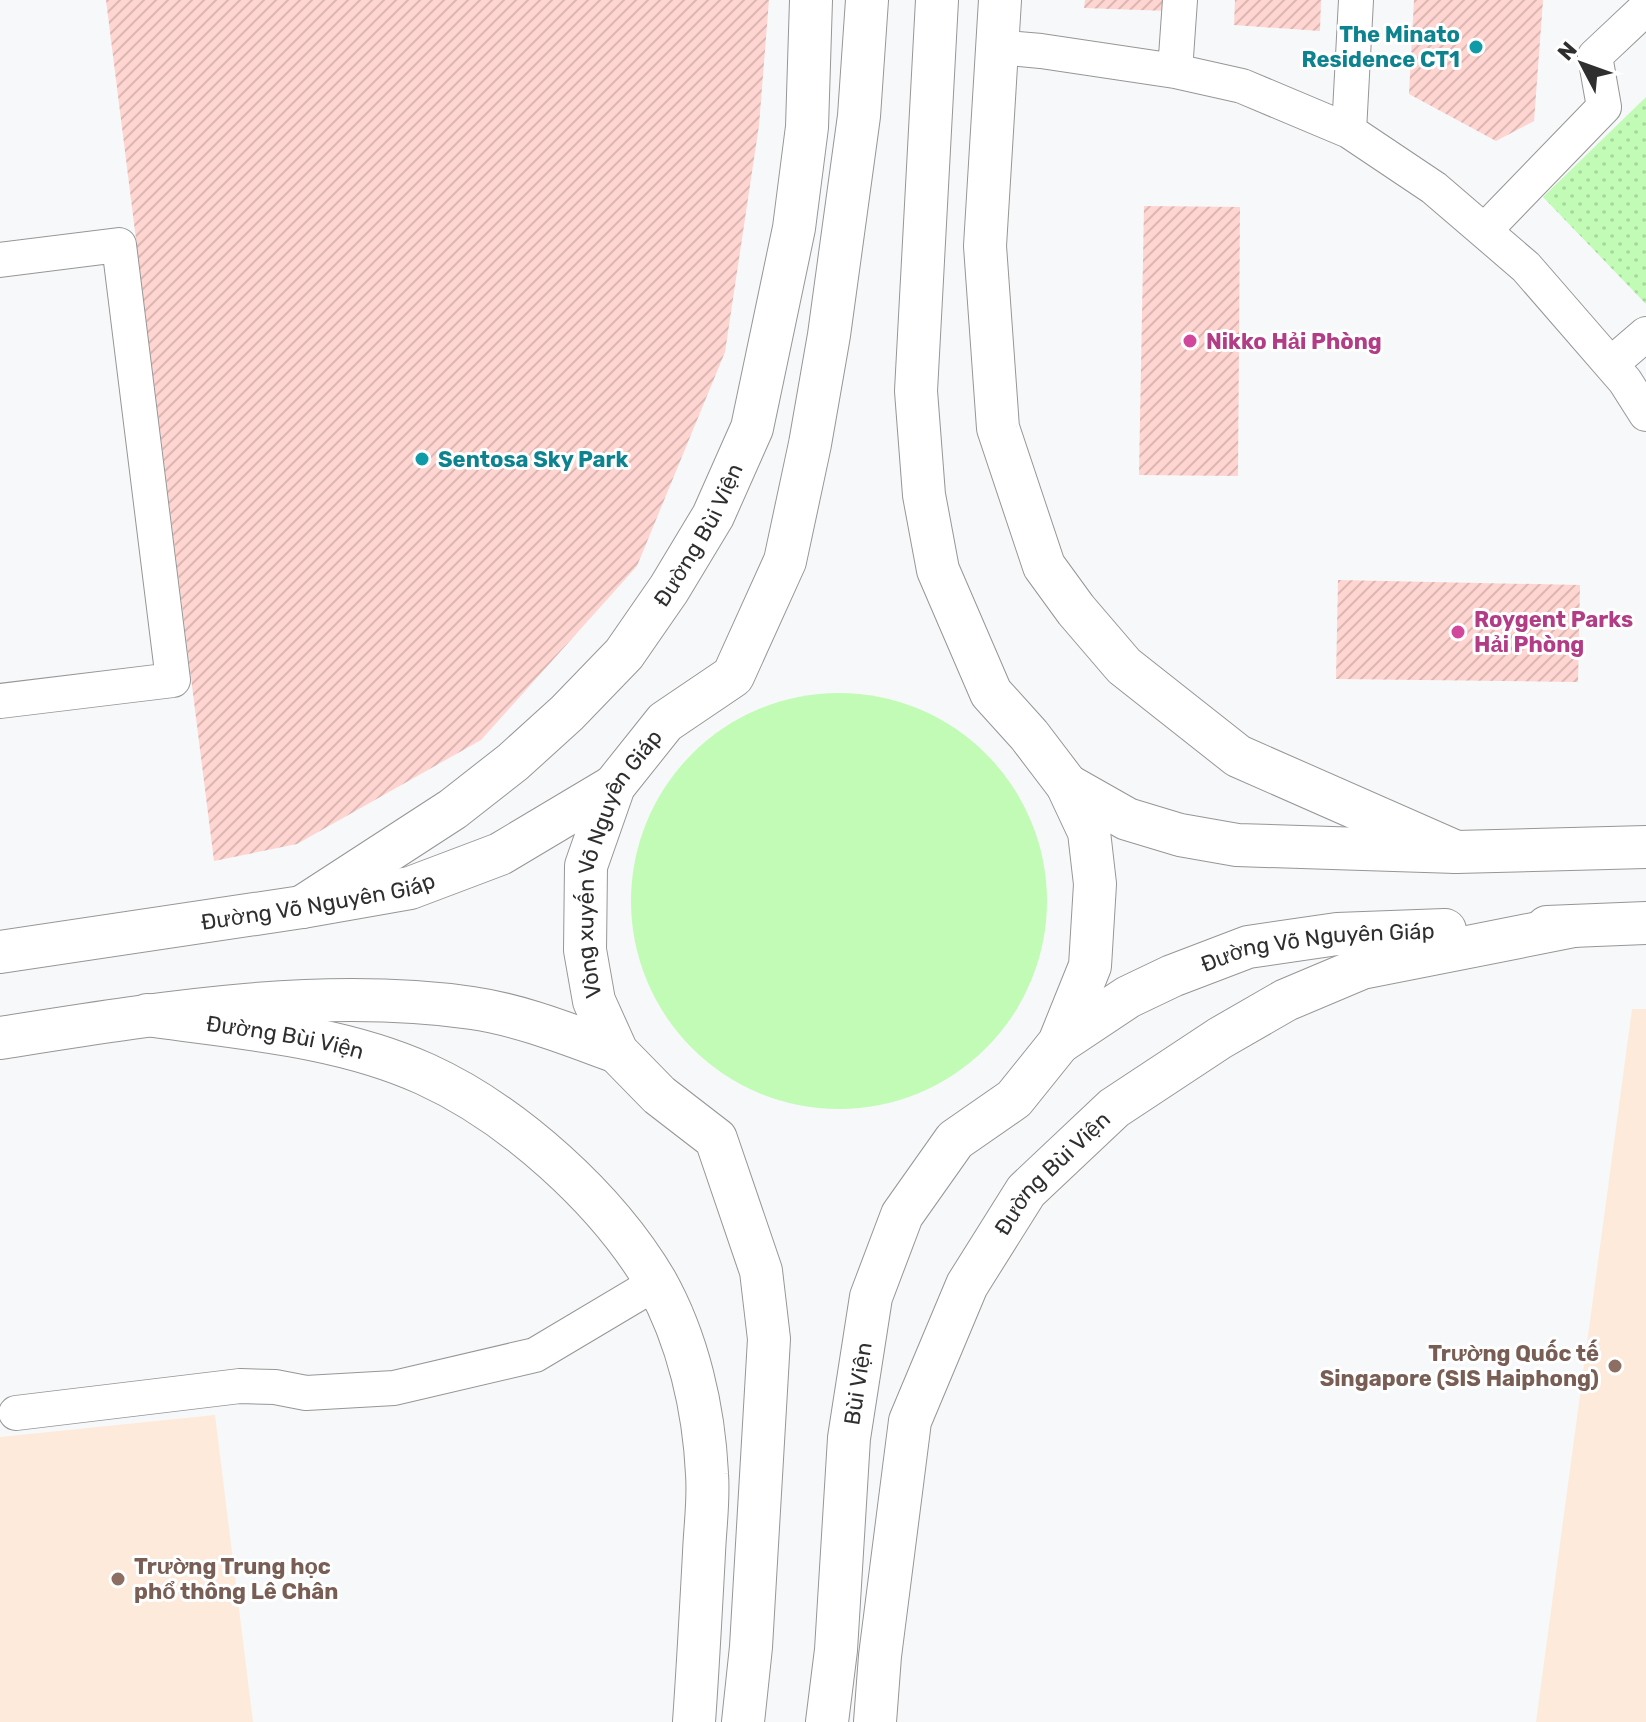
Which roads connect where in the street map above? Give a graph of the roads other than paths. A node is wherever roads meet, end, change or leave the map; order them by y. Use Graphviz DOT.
graph roads {
  1 [pos="811,0"];
  2 [pos="867,0"];
  3 [pos="937,0"];
  4 [pos="1000,0"];
  5 [pos="1180,0"];
  6 [pos="1356,0"];
  7 [pos="1646,8"];
  8 [pos="997,47"];
  9 [pos="933,48"];
  10 [pos="1175,71"];
  11 [pos="859,116"];
  12 [pos="807,127"];
  13 [pos="1349,131"];
  14 [pos="1484,231"];
  15 [pos="0,260"];
  16 [pos="1646,334"];
  17 [pos="1611,364"];
  18 [pos="1646,414"];
  19 [pos="0,701"];
  20 [pos="1067,785"];
  21 [pos="614,786"];
  22 [pos="1646,847"];
  23 [pos="1456,852"];
  24 [pos="302,907"];
  25 [pos="1646,923"];
  26 [pos="1574,926"];
  27 [pos="0,952"];
  28 [pos="147,1015"];
  29 [pos="0,1038"];
  30 [pos="1059,1043"];
  31 [pos="617,1052"];
  32 [pos="656,1283"];
  33 [pos="16,1413"];
  34 [pos="699,1647"];
  35 [pos="751,1647"];
  36 [pos="836,1650"];
  37 [pos="880,1656"];
  38 [pos="694,1722"];
  39 [pos="743,1722"];
  40 [pos="827,1722"];
  41 [pos="875,1722"];
  1 -- 12 [label="main road, Đường Bùi Viện"];
  2 -- 11 [label="main road"];
  3 -- 9 [label="main road"];
  4 -- 8 [label="main road"];
  5 -- 10 [label="street"];
  6 -- 13 [label="street"];
  7 -- 14 [label="street"];
  8 -- 9 [label="main road"];
  8 -- 10 [label="street"];
  8 -- 23 [label="main road"];
  9 -- 20 [label="main road"];
  10 -- 13 [label="street"];
  11 -- 12 [label="main road"];
  11 -- 21 [label="main road, Vòng xuyến Võ Nguyên Giáp"];
  12 -- 24 [label="main road, Đường Bùi Viện"];
  13 -- 14 [label="street"];
  14 -- 17 [label="street"];
  15 -- 19 [label="street"];
  16 -- 17 [label="street"];
  17 -- 18 [label="street"];
  20 -- 23 [label="main road"];
  20 -- 30 [label="main road"];
  21 -- 24 [label="main road, Đường Võ Nguyên Giáp"];
  21 -- 31 [label="main road, Vòng xuyến Võ Nguyên Giáp"];
  22 -- 23 [label="main road"];
  24 -- 27 [label="main road, Đường Võ Nguyên Giáp"];
  25 -- 26 [label="main road, Đường Võ Nguyên Giáp"];
  26 -- 30 [label="main road, Đường Võ Nguyên Giáp"];
  26 -- 37 [label="main road, Đường Bùi Viện"];
  28 -- 29 [label="main road"];
  28 -- 31 [label="main road"];
  28 -- 32 [label="main road, Đường Bùi Viện"];
  30 -- 36 [label="main road, Bùi Viện"];
  31 -- 35 [label="main road, Vòng xuyến Võ Nguyên Giáp"];
  32 -- 33 [label="street"];
  32 -- 34 [label="main road, Đường Bùi Viện"];
  34 -- 35 [label="main road"];
  34 -- 38 [label="main road, Đường Bùi Viện"];
  35 -- 39 [label="main road"];
  36 -- 37 [label="main road"];
  36 -- 40 [label="main road"];
  37 -- 41 [label="main road, Đường Bùi Viện"];
}
